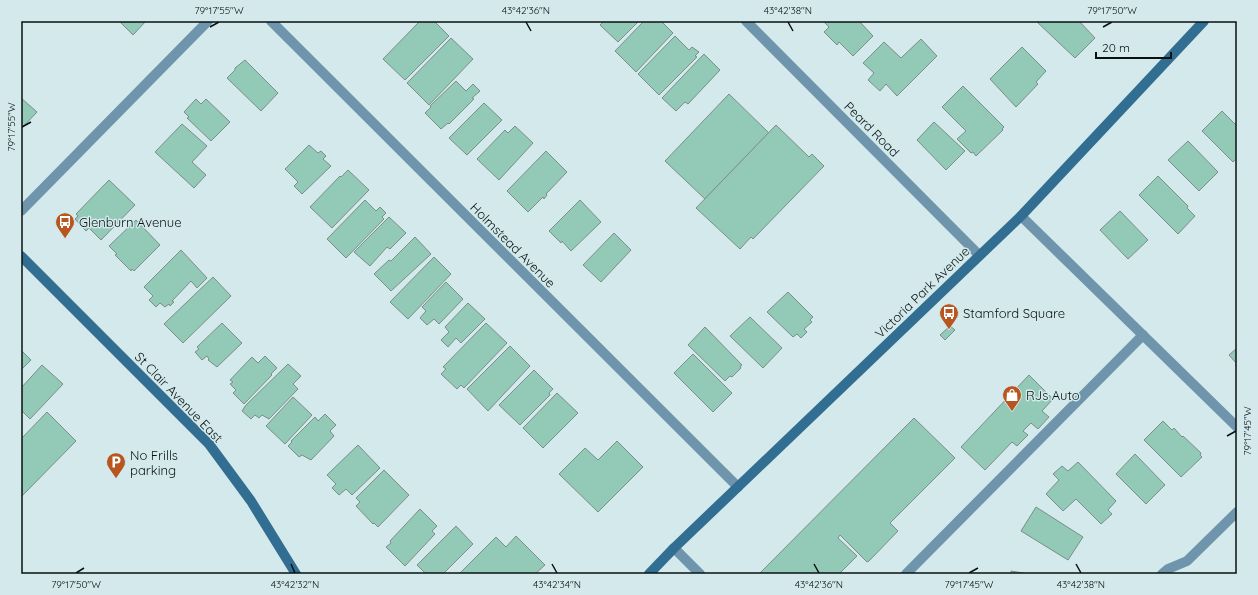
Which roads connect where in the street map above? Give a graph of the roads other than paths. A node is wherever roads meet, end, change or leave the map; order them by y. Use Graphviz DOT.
graph roads {
  1 [pos="208,21"];
  2 [pos="271,21"];
  3 [pos="746,21"];
  4 [pos="1204,21"];
  5 [pos="21,211"];
  6 [pos="1021,216"];
  7 [pos="979,255"];
  8 [pos="21,256"];
  9 [pos="1143,335"];
  10 [pos="1237,427"];
  11 [pos="738,487"];
  12 [pos="1237,512"];
  13 [pos="674,548"];
  14 [pos="296,574"];
  15 [pos="649,574"];
  16 [pos="700,574"];
  17 [pos="906,574"];
  18 [pos="1162,574"];
  1 -- 5 [label="street"];
  2 -- 11 [label="street, Holmstead Avenue"];
  3 -- 7 [label="street, Peard Road"];
  4 -- 6 [label="main road, Victoria Park Avenue"];
  6 -- 7 [label="main road, Victoria Park Avenue"];
  6 -- 9 [label="street"];
  7 -- 11 [label="main road, Victoria Park Avenue"];
  8 -- 14 [label="main road, St Clair Avenue East"];
  9 -- 10 [label="street"];
  9 -- 17 [label="street"];
  11 -- 13 [label="main road, Victoria Park Avenue"];
  12 -- 18 [label="street"];
  13 -- 15 [label="main road, Victoria Park Avenue"];
  13 -- 16 [label="street"];
}
